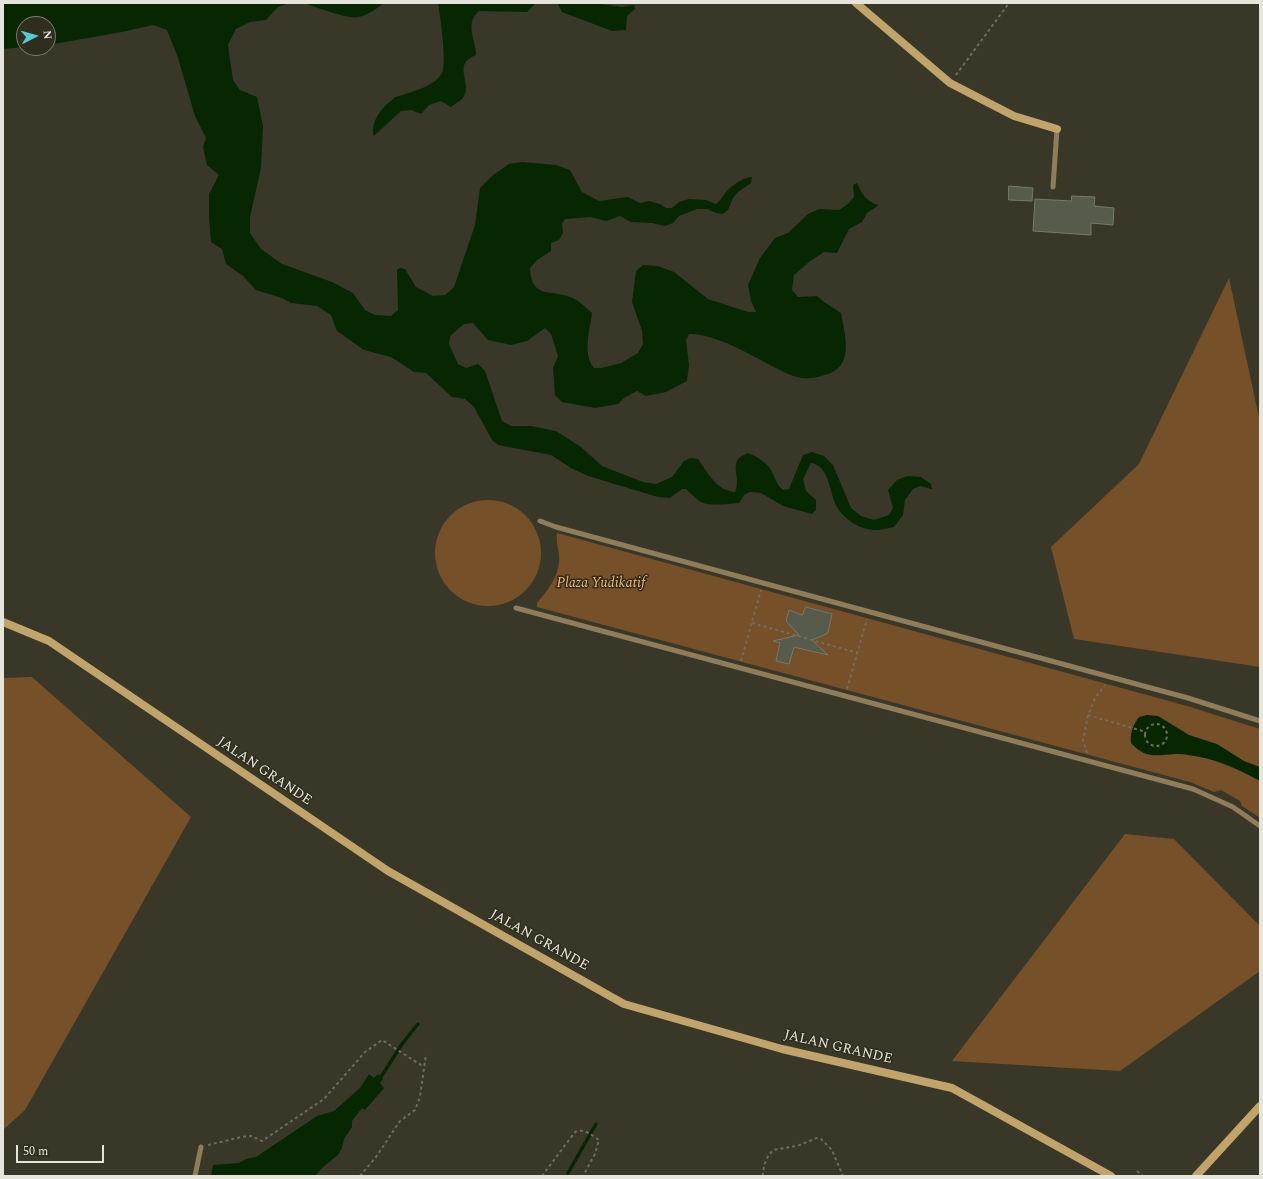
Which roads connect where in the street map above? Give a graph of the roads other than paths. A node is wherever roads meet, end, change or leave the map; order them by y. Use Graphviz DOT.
graph roads {
  1 [pos="856,3"];
  2 [pos="1057,129"];
  3 [pos="1053,186"];
  4 [pos="540,521"];
  5 [pos="516,608"];
  6 [pos="3,622"];
  7 [pos="1260,721"];
  8 [pos="1260,826"];
  9 [pos="1260,1106"];
  10 [pos="200,1147"];
  11 [pos="195,1176"];
  12 [pos="1111,1176"];
  13 [pos="1196,1176"];
  1 -- 2 [label="street"];
  2 -- 3 [label="lane"];
  4 -- 7 [label="lane"];
  5 -- 8 [label="lane"];
  6 -- 12 [label="street, JALAN GRANDE"];
  9 -- 13 [label="street"];
  10 -- 11 [label="lane"];
}
